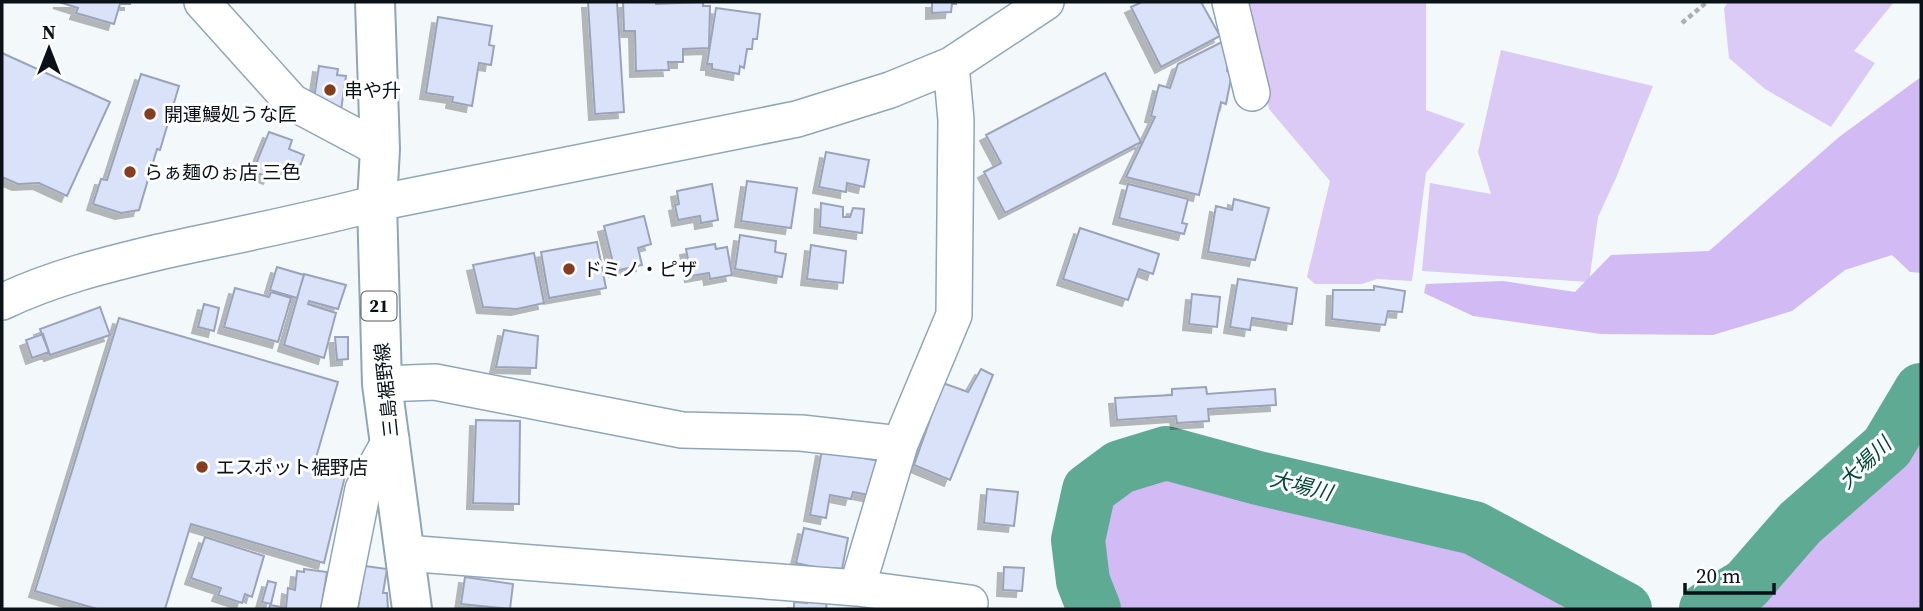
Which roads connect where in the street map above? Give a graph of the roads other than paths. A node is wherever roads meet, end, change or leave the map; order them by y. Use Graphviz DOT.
graph roads {
  1 [pos="202,2"];
  2 [pos="375,2"];
  3 [pos="1046,2"];
  4 [pos="1230,2"];
  5 [pos="951,65"];
  6 [pos="1252,93"];
  7 [pos="380,149"];
  8 [pos="377,203"];
  9 [pos="2,302"];
  10 [pos="382,384"];
  11 [pos="391,439"];
  12 [pos="900,444"];
  13 [pos="405,554"];
  14 [pos="849,595"];
  15 [pos="970,603"];
  16 [pos="339,609"];
  17 [pos="412,609"];
  1 -- 7 [label="street"];
  2 -- 7 [label="main road, 三島裾野線 / 21"];
  3 -- 5 [label="street"];
  4 -- 6 [label="street"];
  5 -- 8 [label="street"];
  5 -- 12 [label="street"];
  7 -- 8 [label="main road, 三島裾野線 / 21"];
  8 -- 9 [label="street"];
  8 -- 10 [label="main road, 三島裾野線 / 21"];
  10 -- 11 [label="main road, 三島裾野線 / 21"];
  10 -- 12 [label="street"];
  11 -- 13 [label="main road, 三島裾野線 / 21"];
  11 -- 16 [label="street"];
  12 -- 14 [label="street"];
  13 -- 14 [label="street"];
  13 -- 17 [label="main road, 三島裾野線 / 21"];
  14 -- 15 [label="street"];
}
